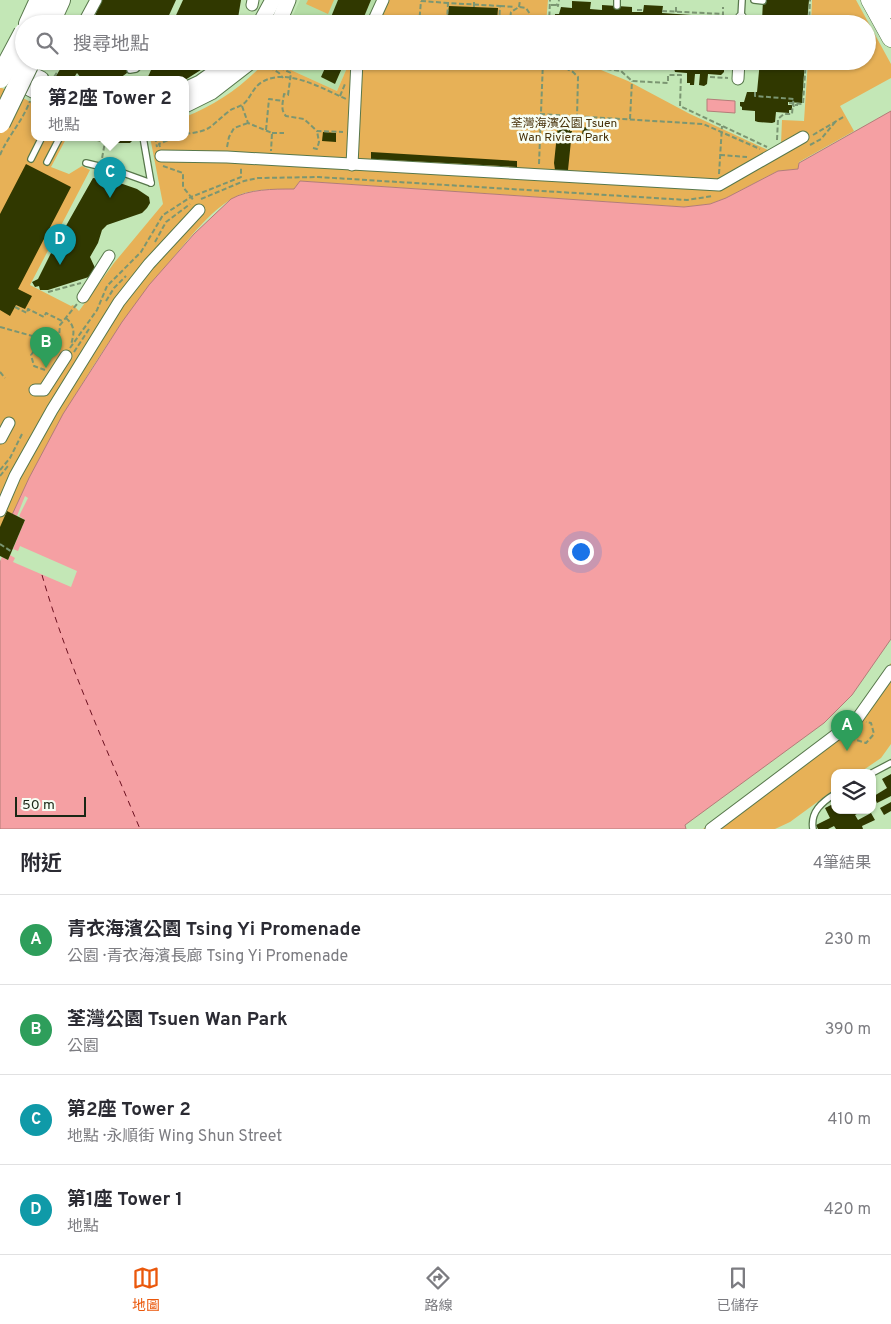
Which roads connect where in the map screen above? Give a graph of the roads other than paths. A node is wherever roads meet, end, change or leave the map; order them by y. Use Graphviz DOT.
graph roads {
  1 [pos="40,0"];
  2 [pos="60,0"];
  3 [pos="96,0"];
  4 [pos="273,0"];
  5 [pos="288,0"];
  6 [pos="383,0"];
  7 [pos="742,0"];
  8 [pos="754,0"];
  9 [pos="763,0"];
  10 [pos="870,0"];
  11 [pos="886,0"];
  12 [pos="891,9"];
  13 [pos="33,15"];
  14 [pos="53,15"];
  15 [pos="88,15"];
  16 [pos="265,15"];
  17 [pos="282,15"];
  18 [pos="376,15"];
  19 [pos="741,15"];
  20 [pos="891,38"];
  21 [pos="15,50"];
  22 [pos="0,59"];
  23 [pos="15,66"];
  24 [pos="23,70"];
  25 [pos="26,70"];
  26 [pos="218,70"];
  27 [pos="247,70"];
  28 [pos="357,70"];
  29 [pos="738,70"];
  30 [pos="0,74"];
  31 [pos="35,76"];
  32 [pos="0,78"];
  33 [pos="738,79"];
  34 [pos="189,88"];
  35 [pos="31,95"];
  36 [pos="189,103"];
  37 [pos="0,123"];
  38 [pos="803,137"];
  39 [pos="40,141"];
  40 [pos="58,141"];
  41 [pos="144,141"];
  42 [pos="161,156"];
  43 [pos="31,159"];
  44 [pos="47,162"];
  45 [pos="86,163"];
  46 [pos="352,165"];
  47 [pos="199,210"];
  48 [pos="109,256"];
  49 [pos="83,297"];
  50 [pos="66,353"];
  51 [pos="35,390"];
  52 [pos="8,424"];
  53 [pos="0,439"];
  54 [pos="0,511"];
  55 [pos="891,671"];
  56 [pos="891,762"];
  57 [pos="876,771"];
  58 [pos="831,797"];
  59 [pos="711,829"];
  60 [pos="813,829"];
  1 -- 13 [label="highway"];
  2 -- 14 [label="highway"];
  3 -- 15 [label="street"];
  4 -- 16 [label="street"];
  5 -- 17 [label="street"];
  6 -- 18 [label="street"];
  7 -- 19 [label="lane"];
  8 -- 9 [label="lane"];
  10 -- 20 [label="main road"];
  11 -- 12 [label="main road"];
  21 -- 32 [label="highway, bridge"];
  22 -- 23 [label="street"];
  24 -- 31 [label="street"];
  25 -- 37 [label="highway, bridge"];
  26 -- 34 [label="street"];
  27 -- 36 [label="street"];
  28 -- 46 [label="street"];
  29 -- 33 [label="street"];
  30 -- 35 [label="street"];
  38 -- 46 [label="street"];
  39 -- 43 [label="lane"];
  40 -- 44 [label="lane"];
  41 -- 45 [label="lane"];
  42 -- 46 [label="street"];
  47 -- 54 [label="street"];
  48 -- 49 [label="street"];
  50 -- 51 [label="street"];
  52 -- 53 [label="street"];
  55 -- 59 [label="street"];
  56 -- 57 [label="lane"];
  58 -- 60 [label="lane"];
}
